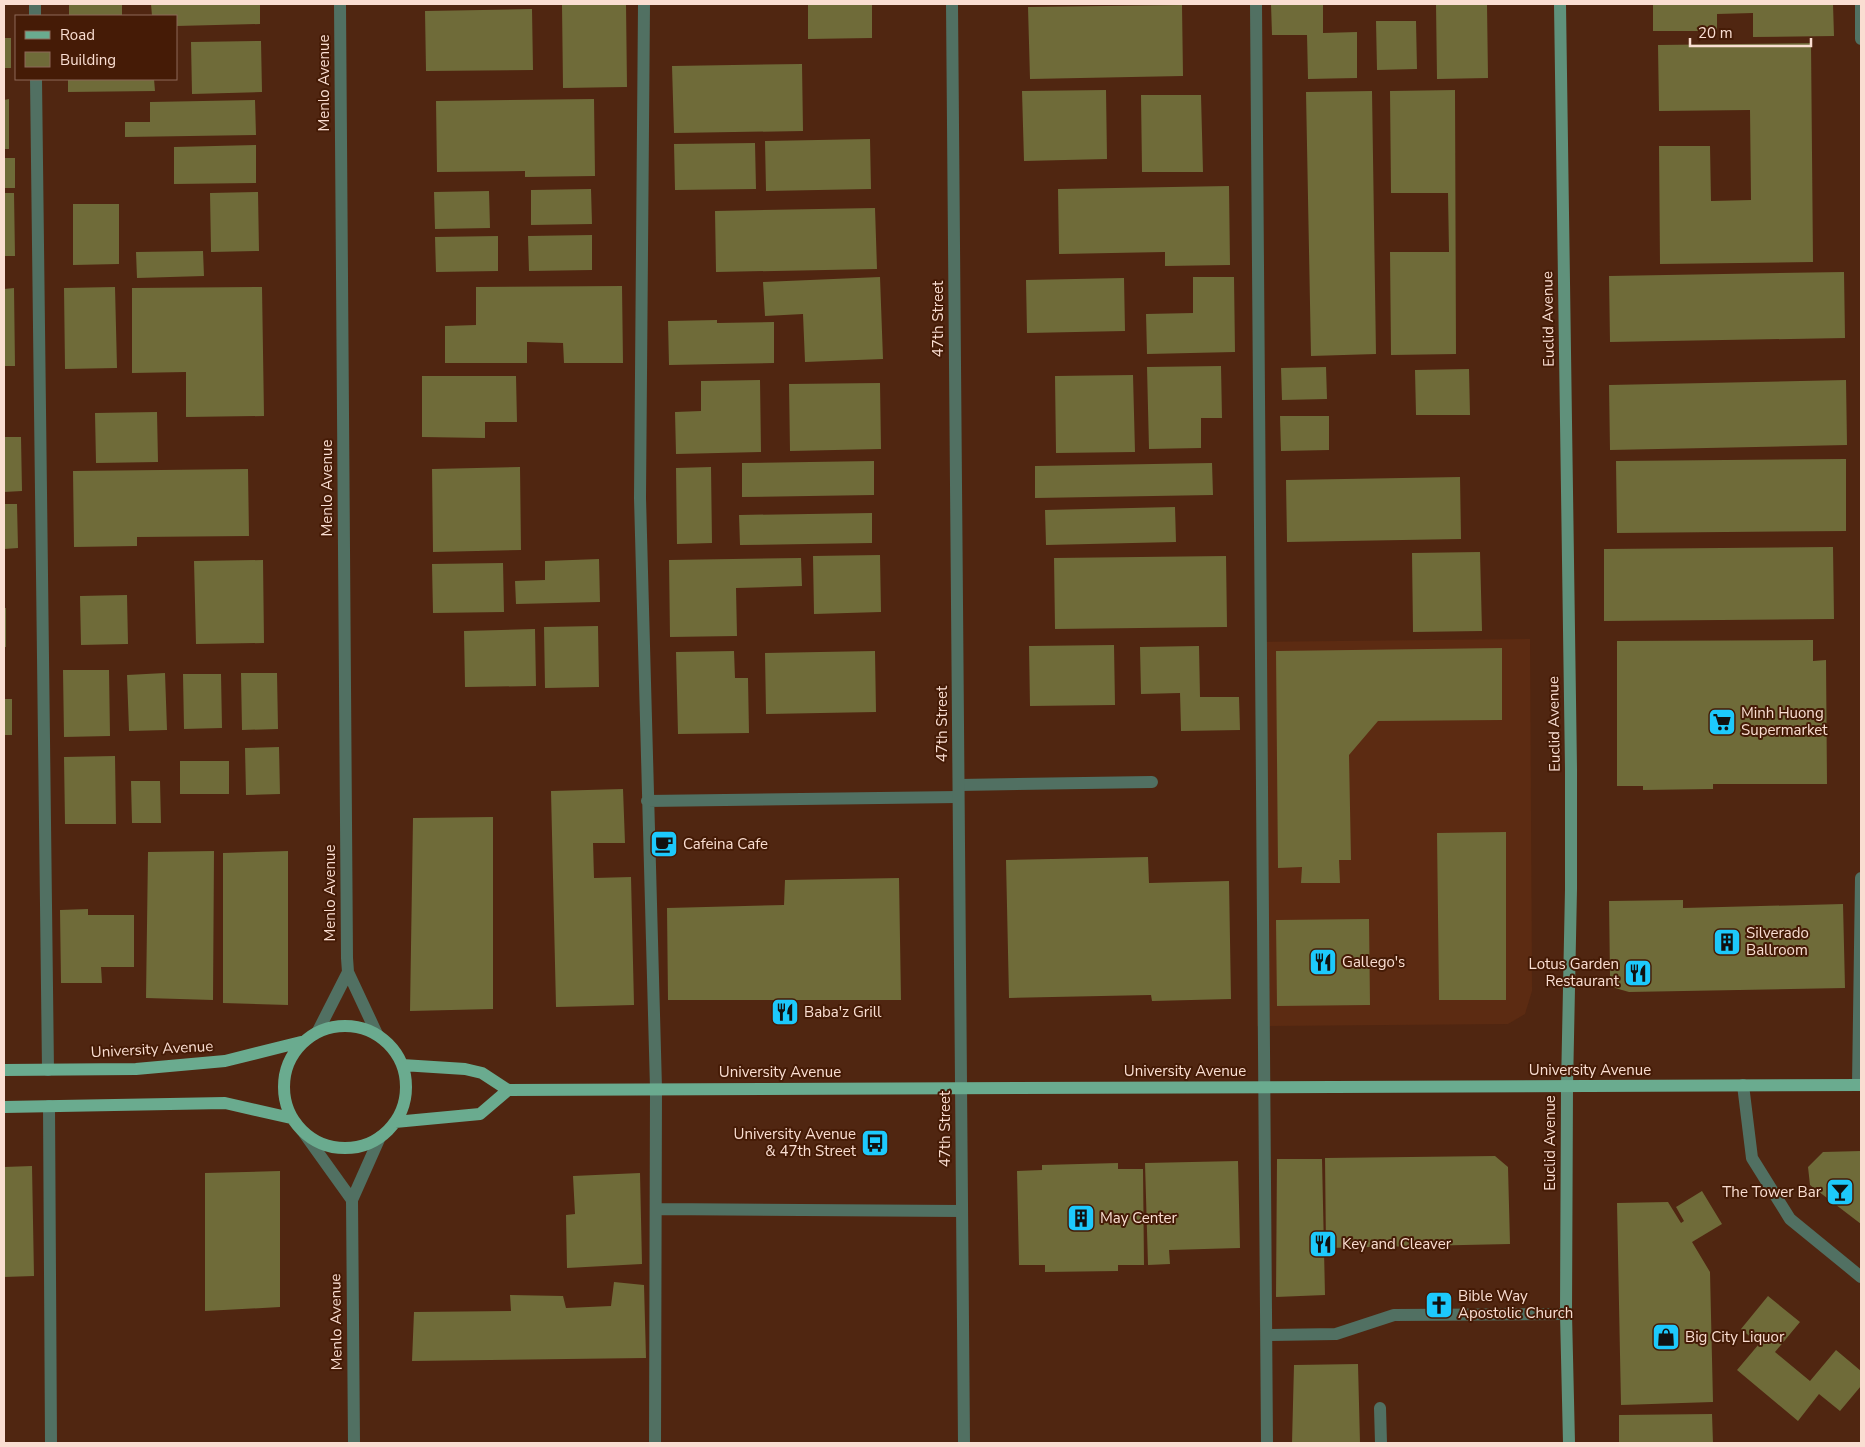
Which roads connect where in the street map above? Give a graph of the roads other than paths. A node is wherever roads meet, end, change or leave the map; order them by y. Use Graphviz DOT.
graph roads {
  1 [pos="340,4"];
  2 [pos="644,4"];
  3 [pos="952,4"];
  4 [pos="1256,4"];
  5 [pos="1560,4"];
  6 [pos="1861,4"];
  7 [pos="1861,38"];
  8 [pos="36,80"];
  9 [pos="1152,782"];
  10 [pos="958,791"];
  11 [pos="647,801"];
  12 [pos="1861,878"];
  13 [pos="348,972"];
  14 [pos="318,1031"];
  15 [pos="377,1034"];
  16 [pos="301,1042"];
  17 [pos="402,1065"];
  18 [pos="4,1070"];
  19 [pos="48,1070"];
  20 [pos="1860,1085"];
  21 [pos="1265,1086"];
  22 [pos="1567,1086"];
  23 [pos="1743,1086"];
  24 [pos="656,1088"];
  25 [pos="961,1088"];
  26 [pos="508,1090"];
  27 [pos="49,1106"];
  28 [pos="4,1107"];
  29 [pos="291,1118"];
  30 [pos="395,1122"];
  31 [pos="304,1133"];
  32 [pos="380,1137"];
  33 [pos="352,1200"];
  34 [pos="656,1209"];
  35 [pos="962,1211"];
  36 [pos="1861,1277"];
  37 [pos="1566,1314"];
  38 [pos="1267,1335"];
  39 [pos="1380,1408"];
  40 [pos="51,1443"];
  41 [pos="354,1443"];
  42 [pos="655,1443"];
  43 [pos="964,1443"];
  44 [pos="1267,1443"];
  45 [pos="1381,1443"];
  46 [pos="1569,1443"];
  1 -- 13 [label="street, Menlo Avenue"];
  2 -- 11 [label="street"];
  3 -- 10 [label="street, 47th Street"];
  4 -- 21 [label="street"];
  5 -- 22 [label="main road, Euclid Avenue"];
  6 -- 7 [label="street"];
  8 -- 19 [label="street"];
  9 -- 10 [label="street"];
  10 -- 11 [label="street"];
  10 -- 25 [label="street, 47th Street"];
  11 -- 24 [label="street"];
  12 -- 20 [label="street"];
  13 -- 14 [label="street, Menlo Avenue"];
  13 -- 15 [label="street, Menlo Avenue"];
  14 -- 15 [label="main road"];
  14 -- 16 [label="main road"];
  15 -- 17 [label="main road"];
  16 -- 19 [label="main road, University Avenue"];
  16 -- 29 [label="main road"];
  17 -- 26 [label="main road"];
  17 -- 30 [label="main road"];
  18 -- 19 [label="main road, University Avenue"];
  20 -- 23 [label="main road, University Avenue"];
  21 -- 22 [label="main road, University Avenue"];
  21 -- 25 [label="main road, University Avenue"];
  21 -- 38 [label="street"];
  22 -- 23 [label="main road, University Avenue"];
  22 -- 37 [label="main road, Euclid Avenue"];
  23 -- 36 [label="street"];
  24 -- 25 [label="main road, University Avenue"];
  24 -- 26 [label="main road, University Avenue"];
  24 -- 34 [label="street"];
  25 -- 35 [label="street, 47th Street"];
  26 -- 30 [label="main road"];
  27 -- 28 [label="main road"];
  27 -- 29 [label="main road"];
  27 -- 40 [label="street"];
  29 -- 31 [label="main road"];
  30 -- 32 [label="main road"];
  31 -- 32 [label="main road"];
  31 -- 33 [label="street"];
  32 -- 33 [label="street, Menlo Avenue"];
  33 -- 41 [label="street, Menlo Avenue"];
  34 -- 35 [label="street"];
  34 -- 42 [label="street"];
  35 -- 43 [label="street, 47th Street"];
  37 -- 38 [label="street"];
  37 -- 46 [label="main road, Euclid Avenue"];
  38 -- 44 [label="street"];
  39 -- 45 [label="street"];
}
